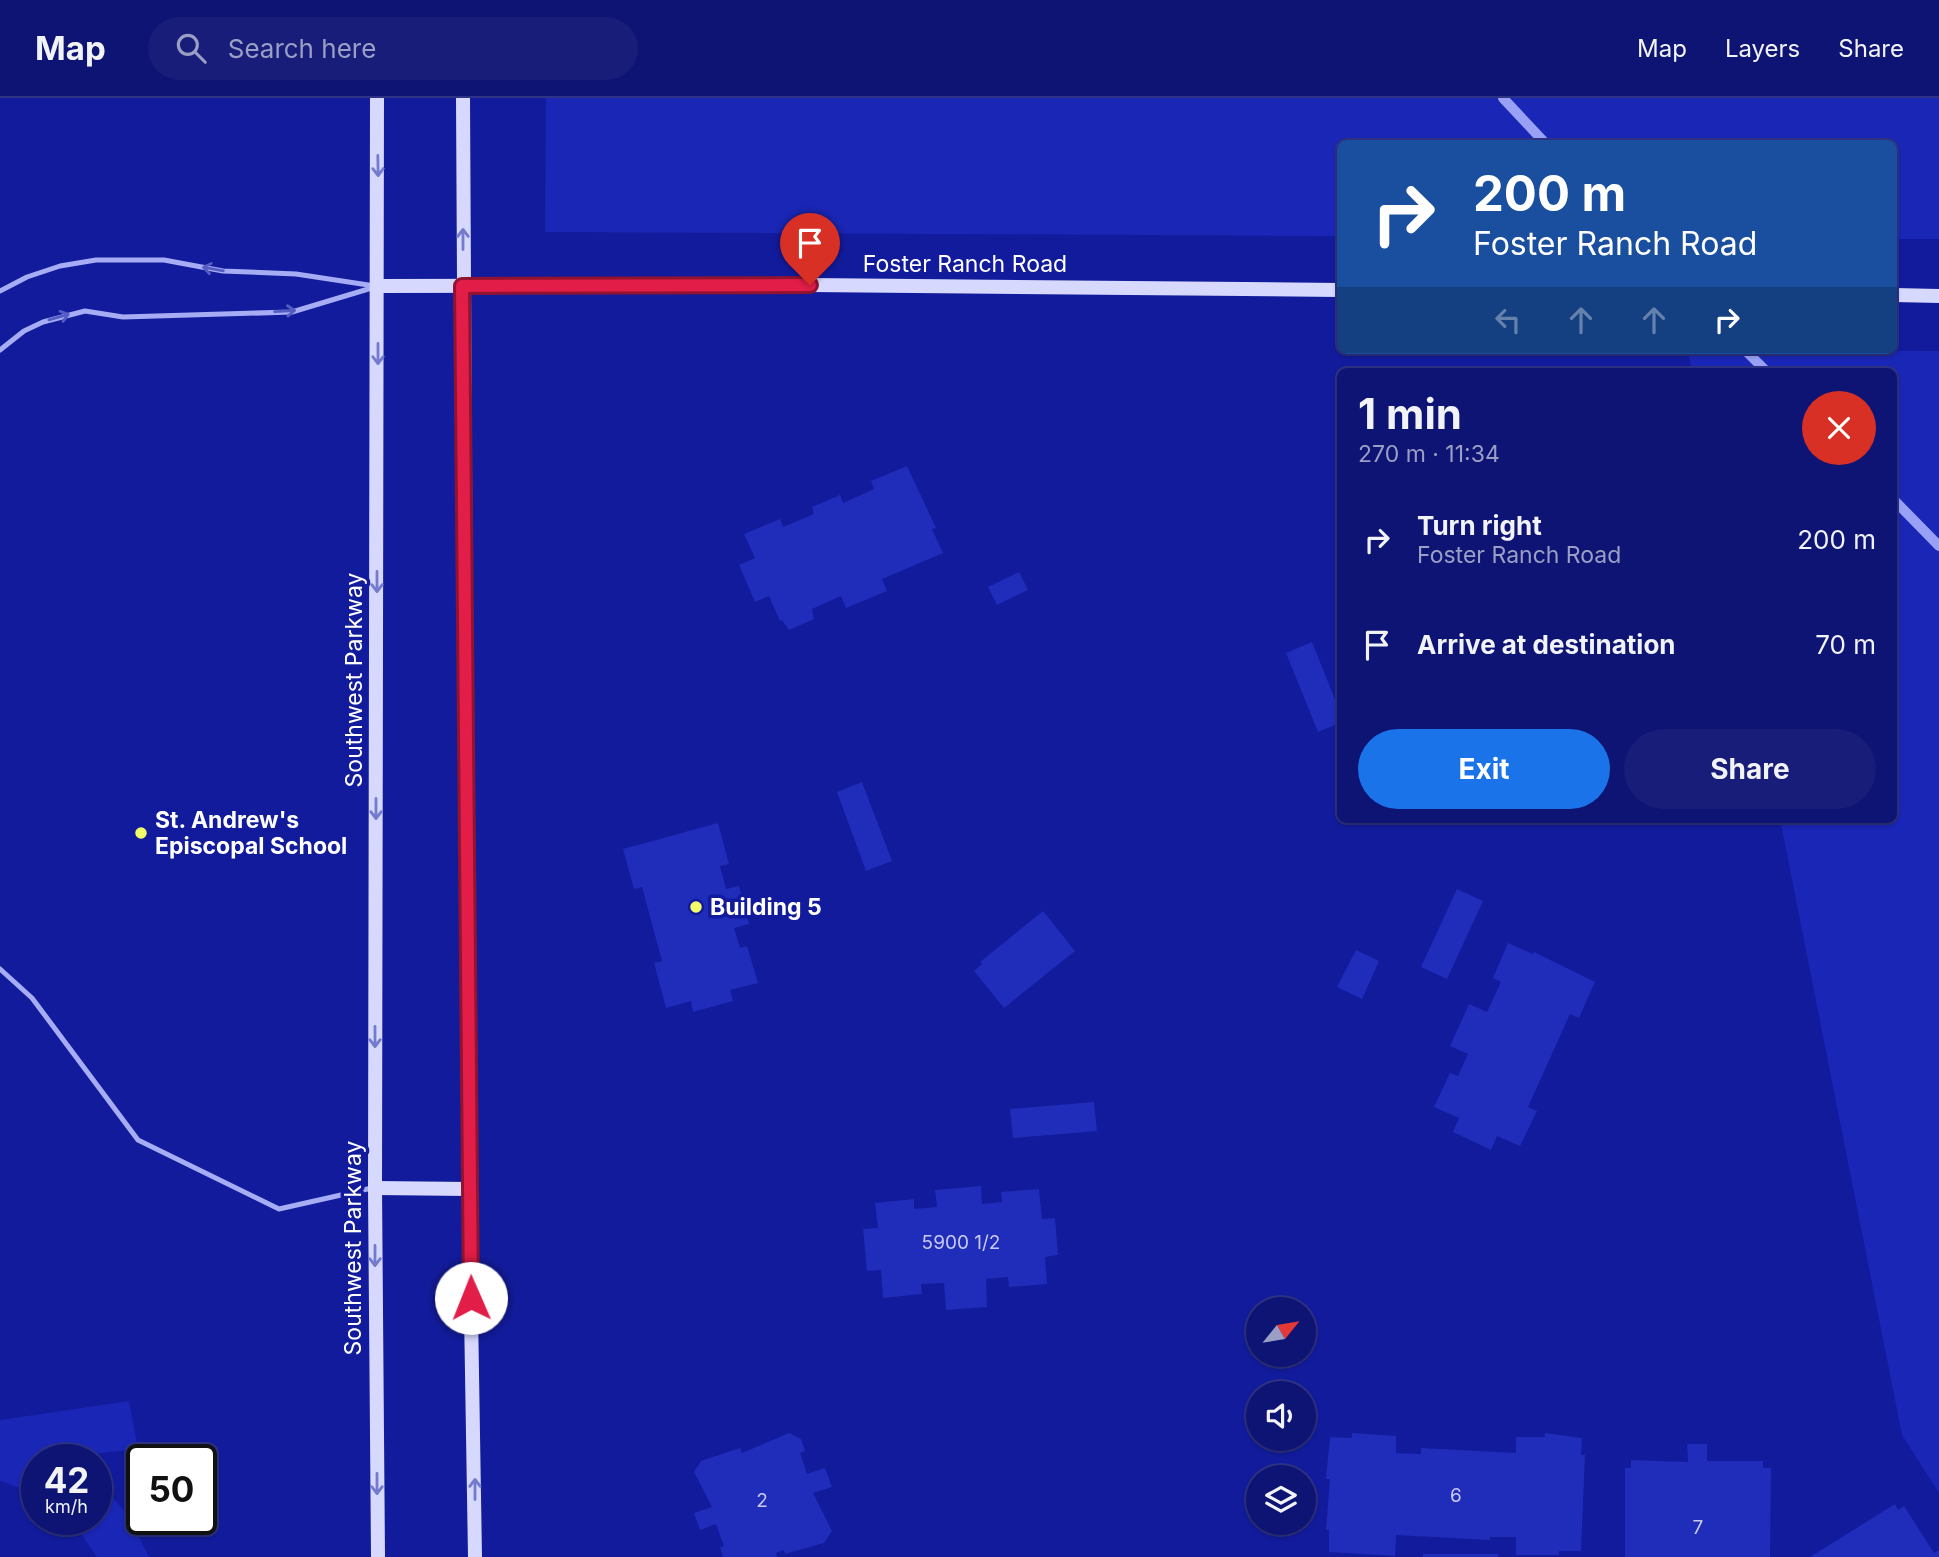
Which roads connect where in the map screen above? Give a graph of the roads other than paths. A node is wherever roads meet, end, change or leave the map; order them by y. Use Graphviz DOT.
graph roads {
  1 [pos="377,98"];
  2 [pos="463,98"];
  3 [pos="378,286"];
  4 [pos="462,286"];
  5 [pos="1337,290"];
  6 [pos="0,291"];
  7 [pos="1897,295"];
  8 [pos="1939,296"];
  9 [pos="0,349"];
  10 [pos="0,969"];
  11 [pos="375,1188"];
  12 [pos="469,1189"];
  13 [pos="378,1557"];
  14 [pos="475,1557"];
  1 -- 3 [label="main road, Southwest Parkway, one-way"];
  4 -- 2 [label="main road, one-way"];
  3 -- 4 [label="main road, Foster Ranch Road"];
  3 -- 6 [label="lane, one-way"];
  9 -- 3 [label="lane, one-way"];
  3 -- 11 [label="main road, Southwest Parkway, one-way"];
  4 -- 5 [label="main road, Foster Ranch Road"];
  4 -- 12 [label="main road"];
  7 -- 8 [label="main road"];
  10 -- 11 [label="lane"];
  11 -- 12 [label="main road"];
  11 -- 13 [label="main road, Southwest Parkway, one-way"];
  14 -- 12 [label="main road, one-way"];
}
